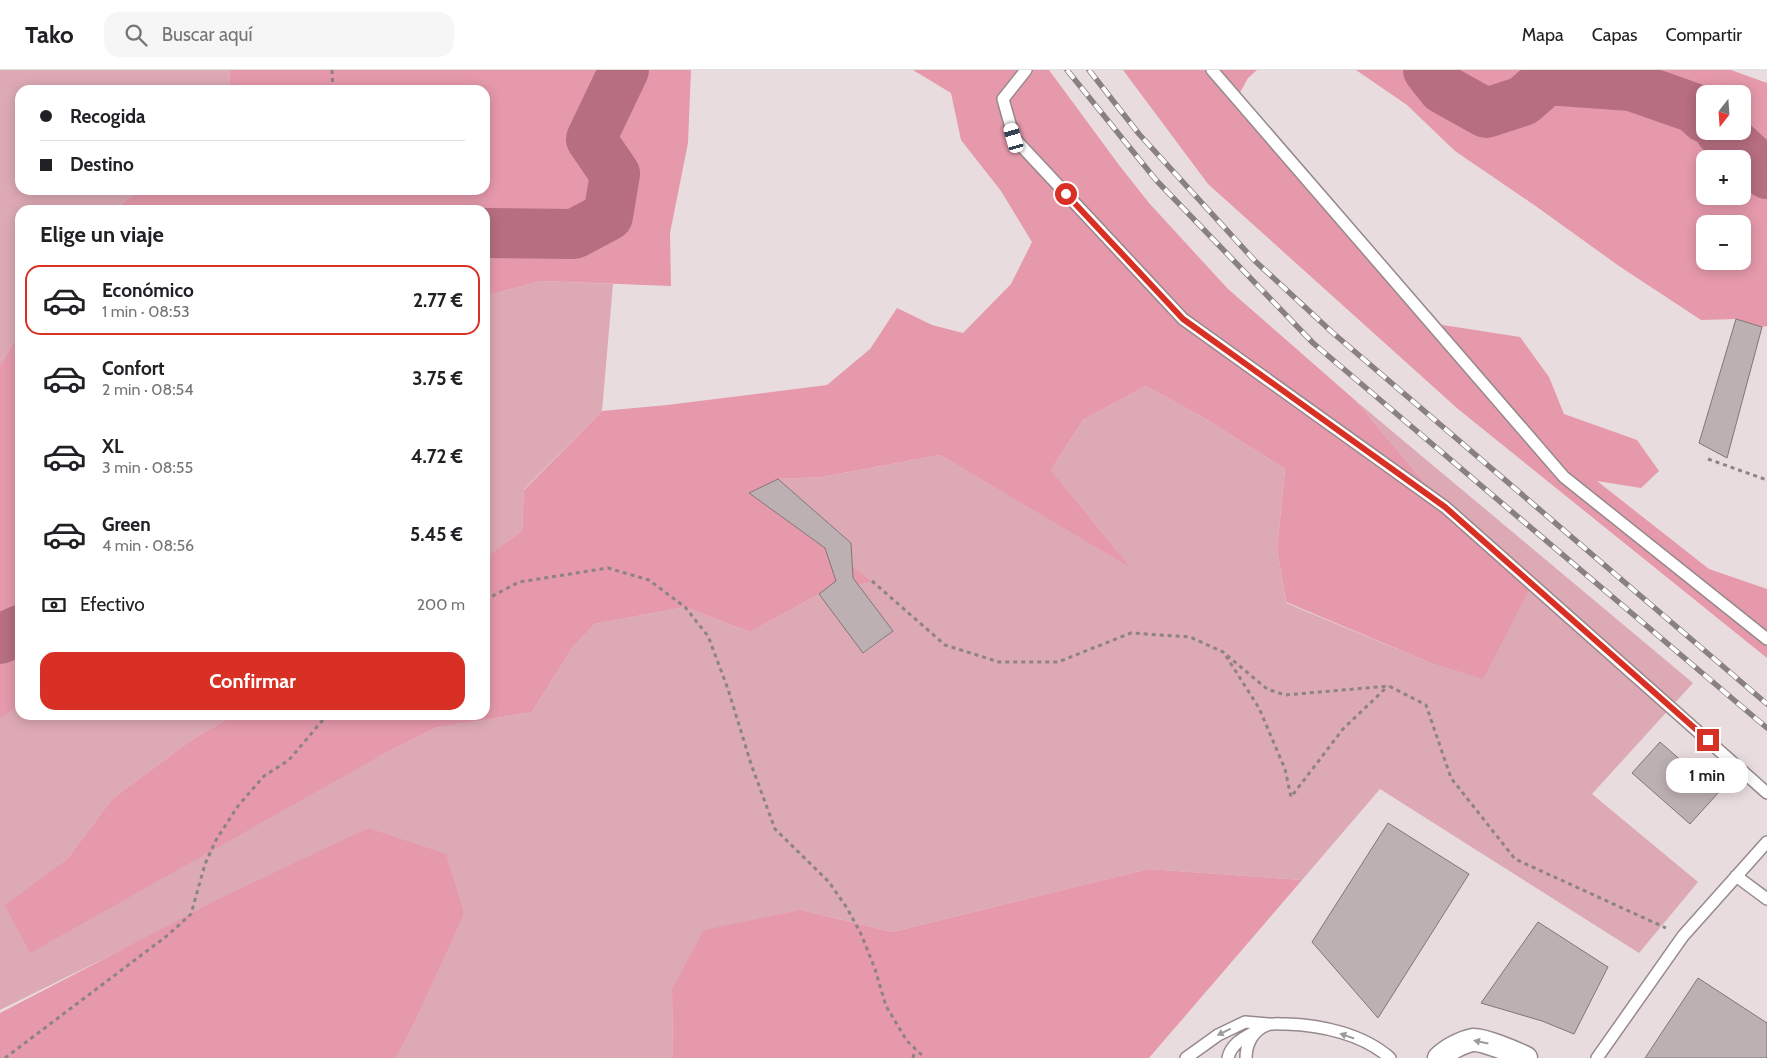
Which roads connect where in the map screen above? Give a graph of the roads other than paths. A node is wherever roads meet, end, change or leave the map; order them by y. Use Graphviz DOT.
graph roads {
  1 [pos="1026,70"];
  2 [pos="1212,70"];
  3 [pos="1767,639"];
  4 [pos="1767,793"];
  5 [pos="1767,842"];
  6 [pos="1736,876"];
  7 [pos="1767,899"];
  8 [pos="1268,1024"];
  9 [pos="1254,1032"];
  10 [pos="1227,1057"];
  11 [pos="1186,1058"];
  12 [pos="1246,1058"];
  13 [pos="1390,1058"];
  14 [pos="1438,1058"];
  15 [pos="1526,1058"];
  16 [pos="1597,1058"];
  1 -- 4 [label="lane"];
  2 -- 3 [label="lane"];
  5 -- 6 [label="lane"];
  6 -- 7 [label="lane"];
  6 -- 16 [label="lane"];
  8 -- 9 [label="lane"];
  8 -- 11 [label="lane, one-way"];
  13 -- 8 [label="lane, one-way"];
  9 -- 10 [label="lane"];
  9 -- 12 [label="lane"];
  15 -- 14 [label="street, one-way"];
}
